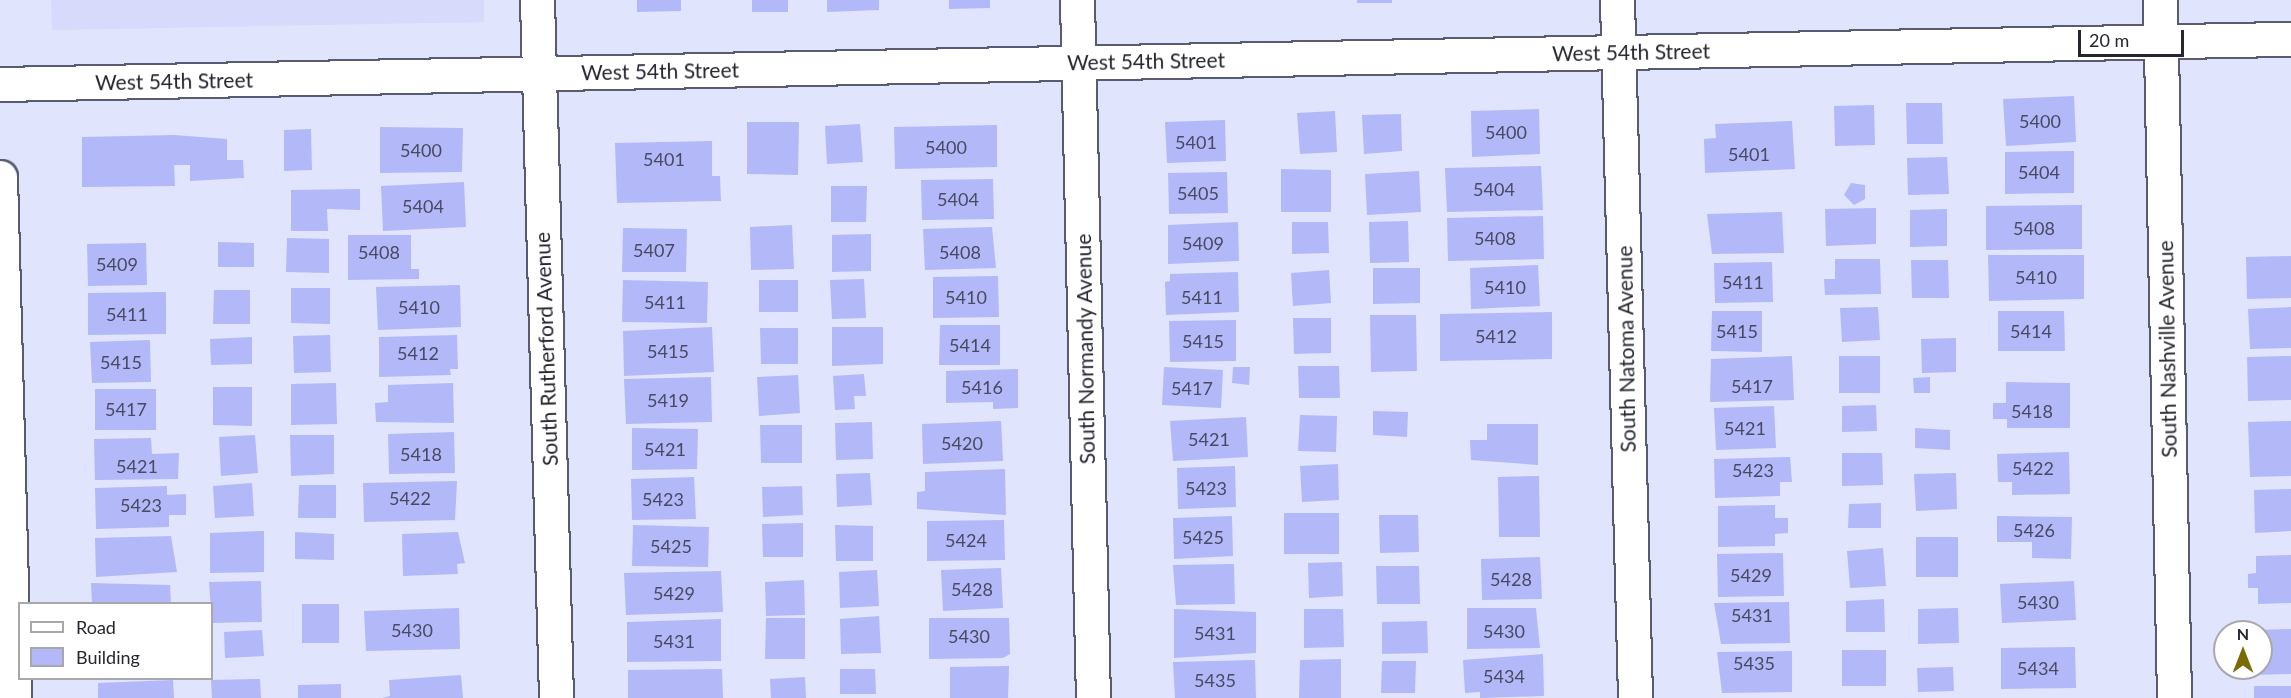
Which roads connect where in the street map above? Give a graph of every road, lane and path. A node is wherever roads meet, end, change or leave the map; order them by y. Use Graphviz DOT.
graph roads {
  1 [pos="537,0"];
  2 [pos="1077,0"];
  3 [pos="1617,0"];
  4 [pos="2160,0"];
  5 [pos="2291,39"];
  6 [pos="2161,42"];
  7 [pos="1619,52"];
  8 [pos="1078,63"];
  9 [pos="538,73"];
  10 [pos="0,84"];
  11 [pos="0,177"];
  12 [pos="14,698"];
  13 [pos="556,698"];
  14 [pos="1093,698"];
  15 [pos="1635,698"];
  16 [pos="2174,698"];
  1 -- 9 [label="street, South Rutherford Avenue"];
  2 -- 8 [label="street, South Normandy Avenue"];
  3 -- 7 [label="street, South Natoma Avenue"];
  4 -- 6 [label="street, South Nashville Avenue"];
  5 -- 6 [label="street, West 54th Street"];
  6 -- 7 [label="street, West 54th Street"];
  6 -- 16 [label="street, South Nashville Avenue"];
  7 -- 8 [label="street, West 54th Street"];
  7 -- 15 [label="street, South Natoma Avenue"];
  8 -- 9 [label="street, West 54th Street"];
  8 -- 14 [label="street, South Normandy Avenue"];
  9 -- 10 [label="street, West 54th Street"];
  9 -- 13 [label="street, South Rutherford Avenue"];
  11 -- 12 [label="street"];
}
